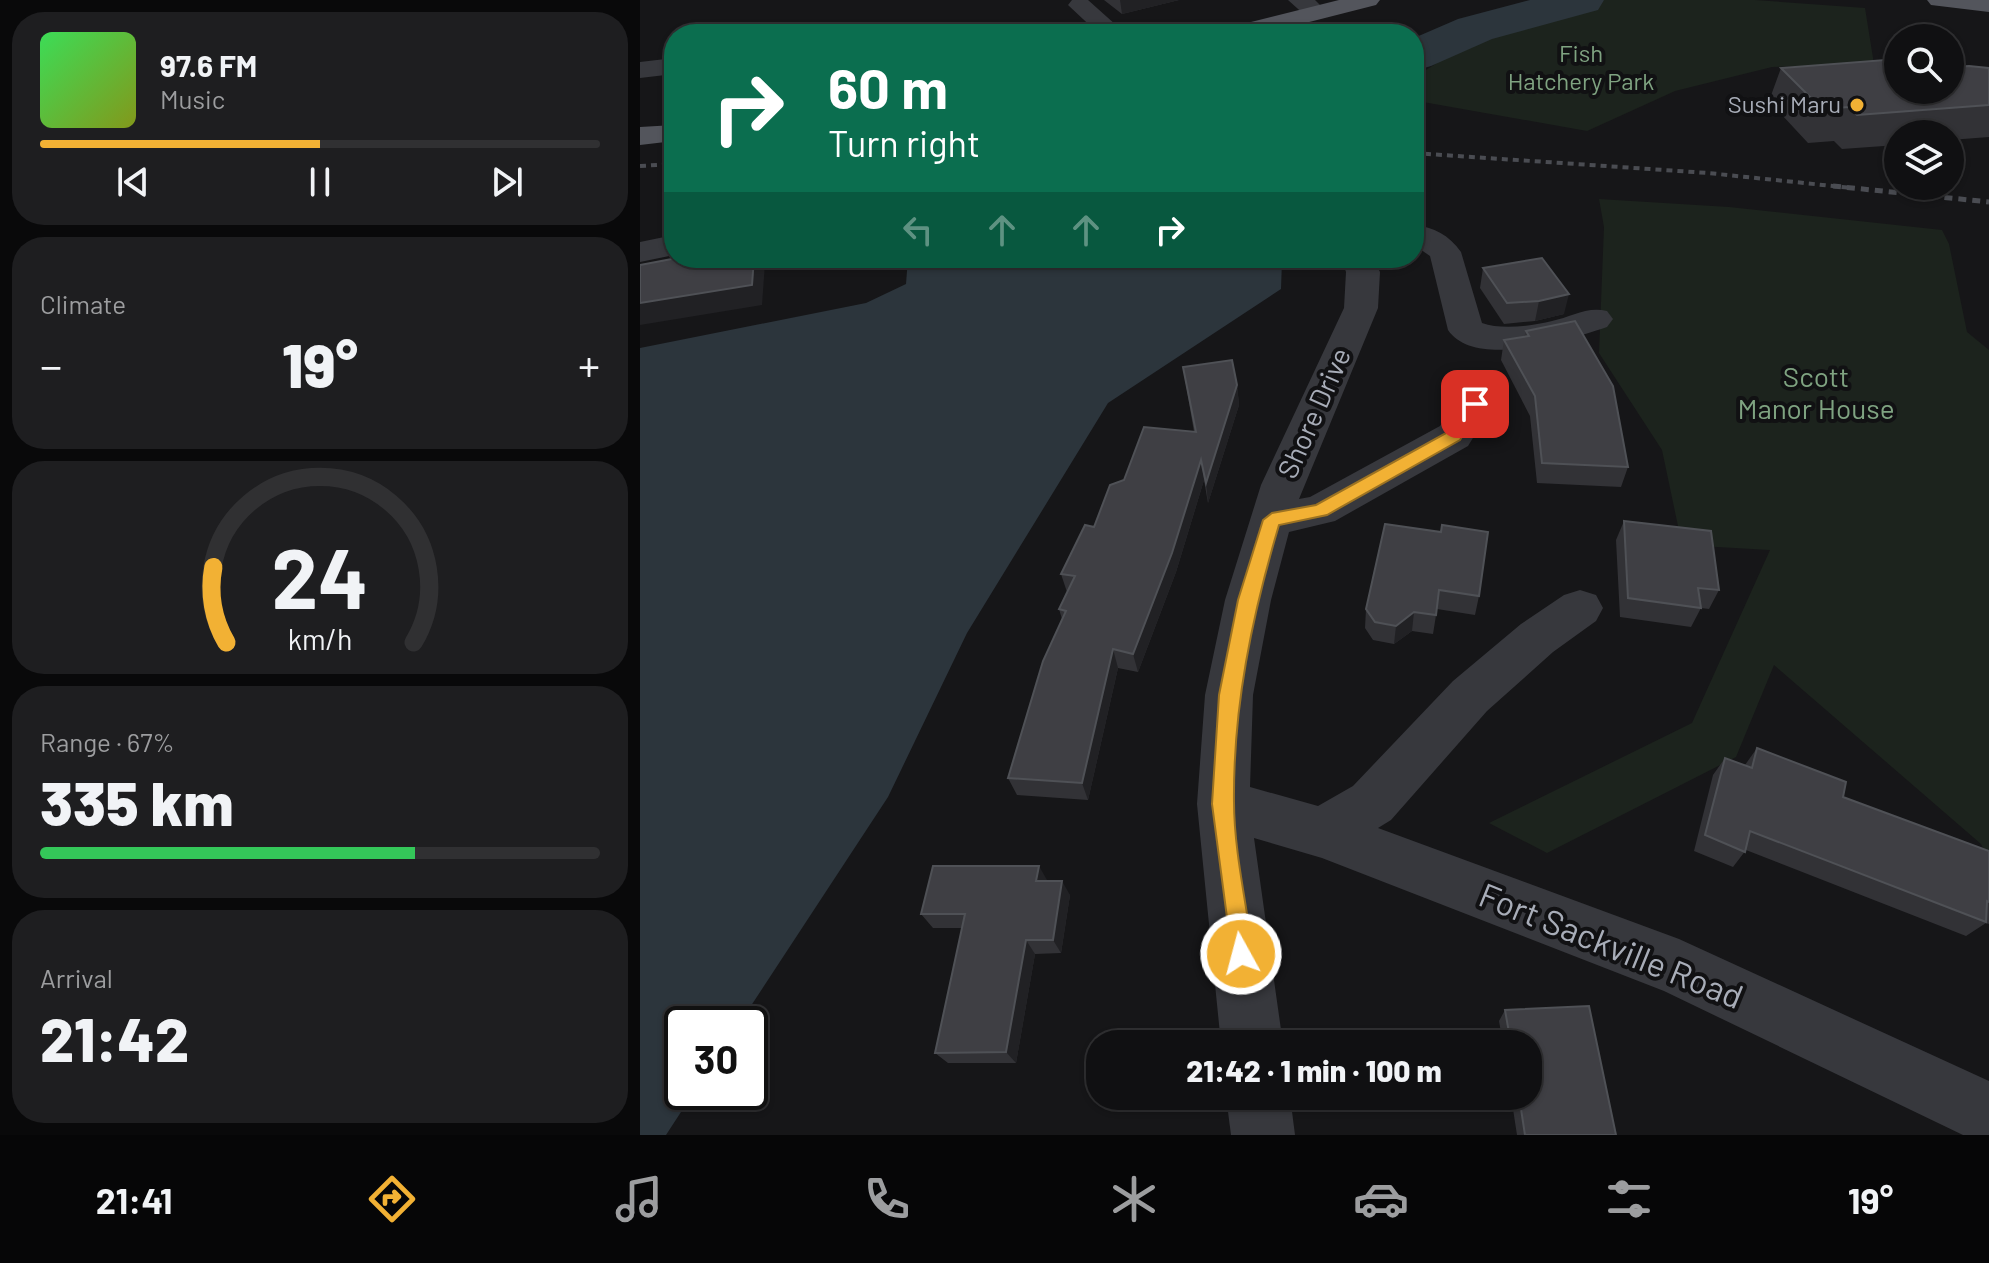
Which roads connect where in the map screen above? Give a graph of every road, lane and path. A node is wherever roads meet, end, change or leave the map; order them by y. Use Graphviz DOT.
graph roads {
  1 [pos="1368,0"];
  2 [pos="1939,0"];
  3 [pos="1080,5"];
  4 [pos="1989,5"];
  5 [pos="1308,6"];
  6 [pos="1102,24"];
  7 [pos="1259,24"];
  8 [pos="664,69"];
  9 [pos="641,75"];
  10 [pos="664,134"];
  11 [pos="640,136"];
  12 [pos="1424,236"];
  13 [pos="664,247"];
  14 [pos="640,252"];
  15 [pos="1361,268"];
  16 [pos="1595,319"];
  17 [pos="1475,404"];
  18 [pos="1272,520"];
  19 [pos="1580,608"];
  20 [pos="1223,804"];
  21 [pos="1322,833"];
  22 [pos="1250,1030"];
  23 [pos="1260,1110"];
  24 [pos="1989,1114"];
  25 [pos="1263,1135"];
  1 -- 5 [label="main road"];
  2 -- 4 [label="main road"];
  3 -- 6 [label="street"];
  5 -- 7 [label="main road"];
  8 -- 9 [label="street"];
  10 -- 11 [label="main road"];
  12 -- 16 [label="street"];
  13 -- 14 [label="street"];
  15 -- 18 [label="street, Shore Drive"];
  17 -- 18 [label="street"];
  18 -- 20 [label="street, Shore Drive"];
  19 -- 21 [label="street"];
  20 -- 21 [label="street, Fort Sackville Road"];
  20 -- 22 [label="street, Shore Drive"];
  21 -- 24 [label="street, Fort Sackville Road"];
  23 -- 25 [label="street"];
}
